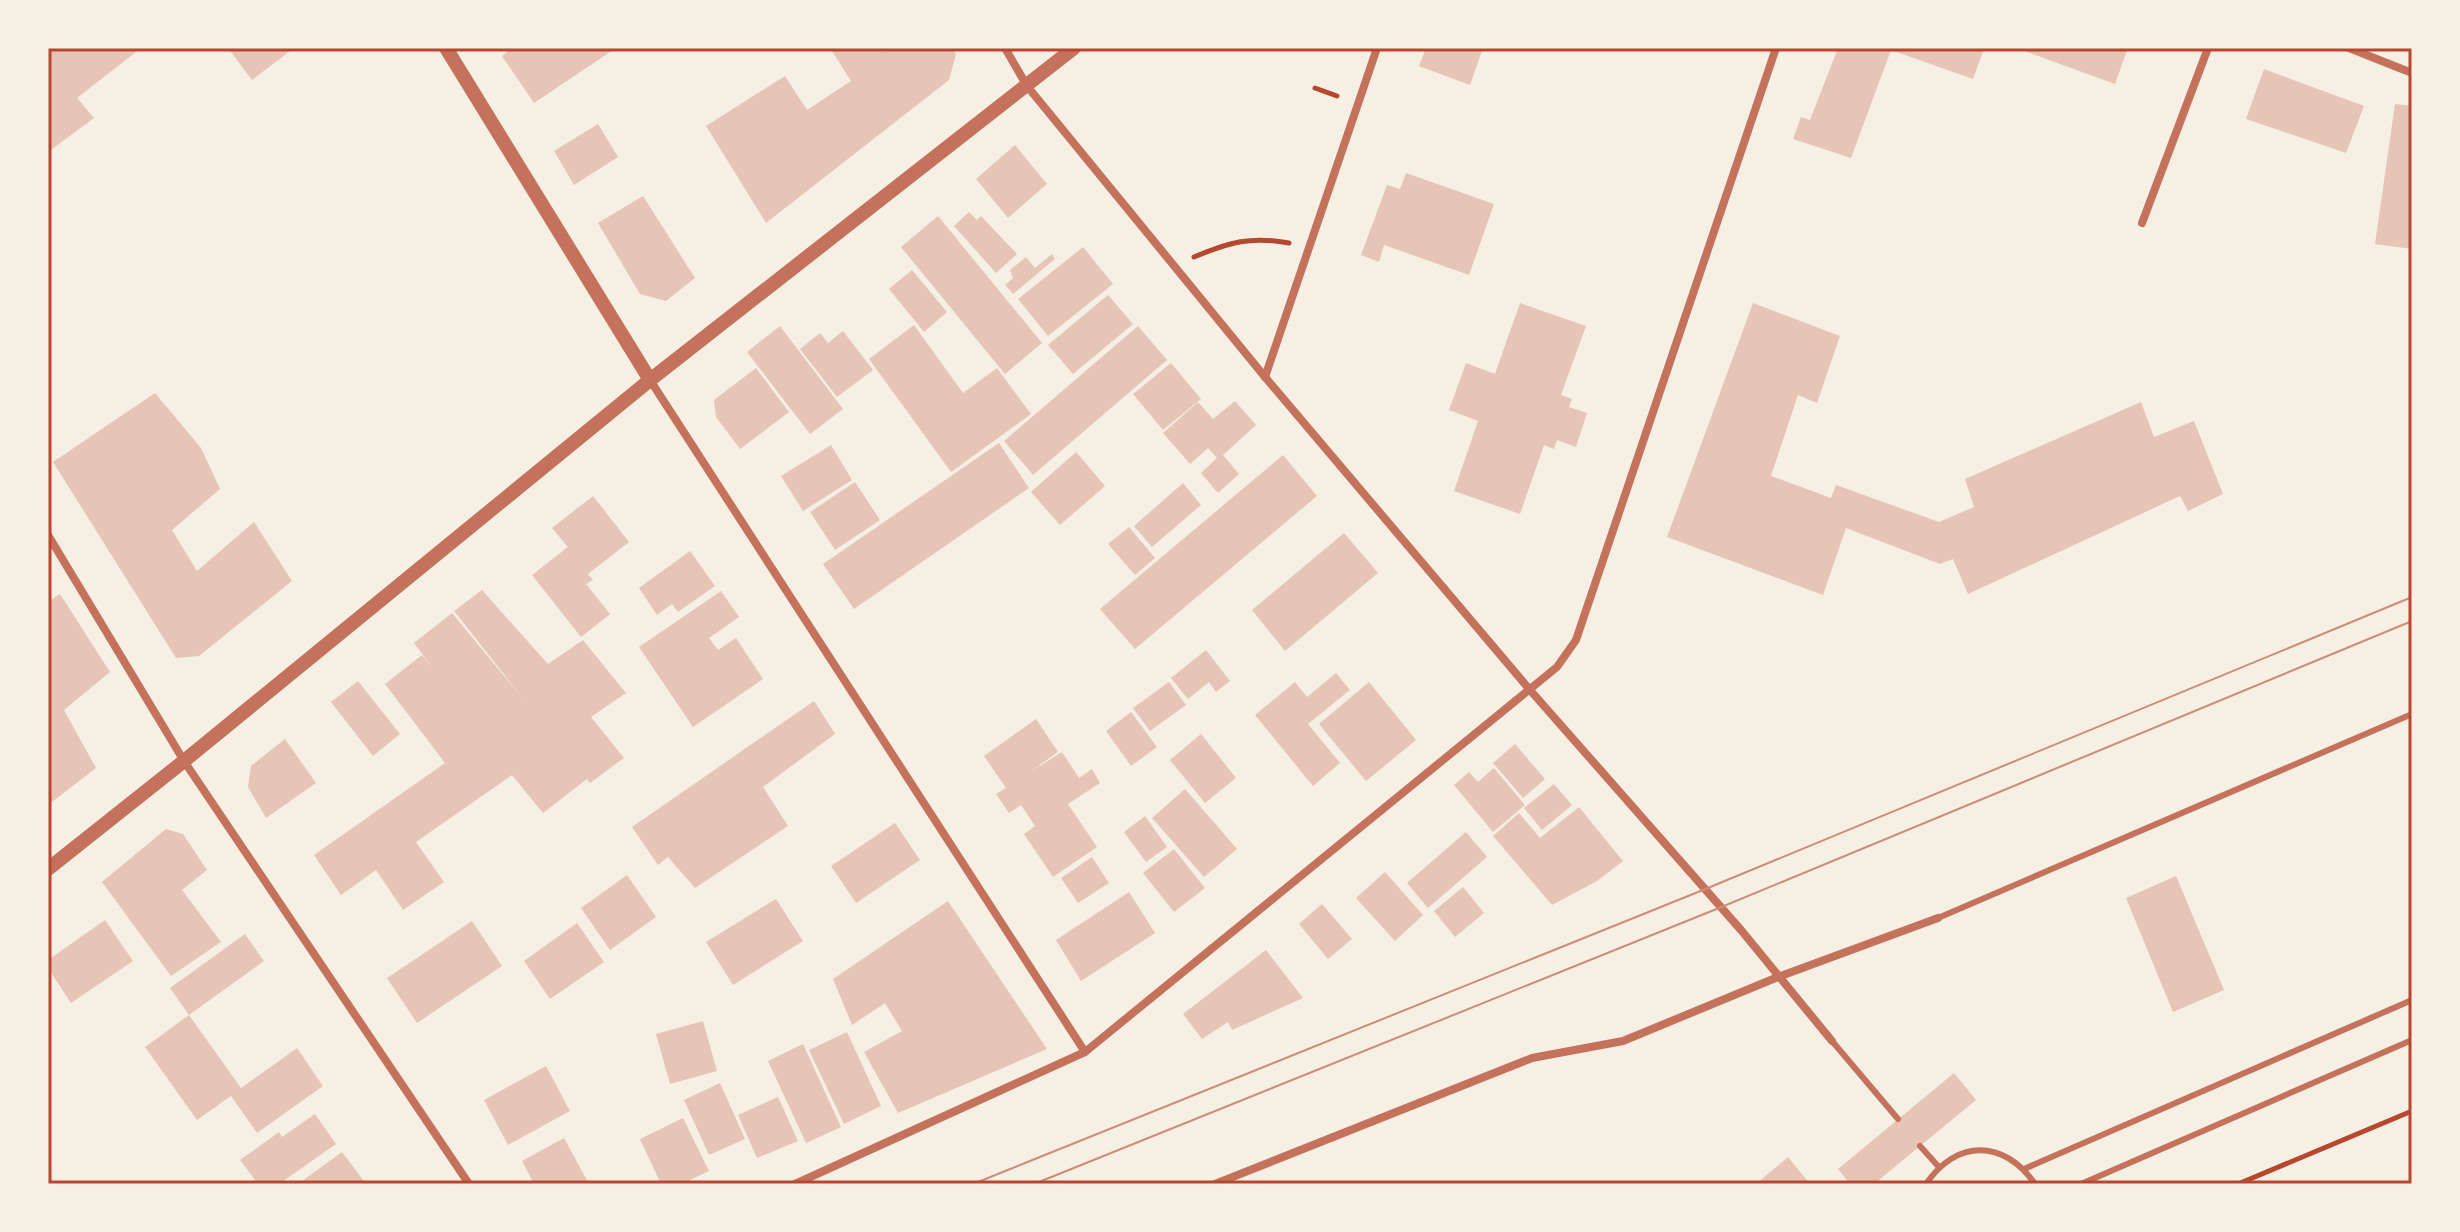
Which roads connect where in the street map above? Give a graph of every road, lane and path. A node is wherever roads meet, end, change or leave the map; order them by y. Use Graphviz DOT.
graph roads {
  1 [pos="446,48"];
  2 [pos="1005,48"];
  3 [pos="1074,48"];
  4 [pos="1377,48"];
  5 [pos="1776,48"];
  6 [pos="2208,48"];
  7 [pos="2349,48"];
  8 [pos="2412,73"];
  9 [pos="1027,86"];
  10 [pos="2142,223"];
  11 [pos="1310,246"];
  12 [pos="1173,266"];
  13 [pos="1265,377"];
  14 [pos="650,380"];
  15 [pos="48,535"];
  16 [pos="1530,690"];
  17 [pos="2412,714"];
  18 [pos="184,761"];
  19 [pos="48,869"];
  20 [pos="1938,918"];
  21 [pos="1778,977"];
  22 [pos="2412,1000"];
  23 [pos="2412,1040"];
  24 [pos="1832,1041"];
  25 [pos="1085,1052"];
  26 [pos="2412,1111"];
  27 [pos="1898,1119"];
  28 [pos="1920,1146"];
  29 [pos="1938,1166"];
  30 [pos="2024,1169"];
  31 [pos="469,1184"];
  32 [pos="795,1184"];
  33 [pos="1215,1184"];
  34 [pos="1926,1184"];
  35 [pos="2035,1184"];
  36 [pos="2081,1184"];
  37 [pos="2238,1184"];
  1 -- 14 [label="street"];
  2 -- 9 [label="street"];
  3 -- 9 [label="street"];
  4 -- 11 [label="street"];
  5 -- 16 [label="street"];
  6 -- 10 [label="street"];
  7 -- 8 [label="street"];
  9 -- 12 [label="street"];
  9 -- 14 [label="street"];
  11 -- 12 [label="path"];
  11 -- 13 [label="street"];
  12 -- 13 [label="street"];
  13 -- 16 [label="street"];
  14 -- 18 [label="street"];
  14 -- 25 [label="street"];
  15 -- 18 [label="street"];
  16 -- 21 [label="street"];
  16 -- 25 [label="street"];
  17 -- 20 [label="lane"];
  18 -- 19 [label="street"];
  18 -- 31 [label="street"];
  20 -- 21 [label="street"];
  21 -- 24 [label="street"];
  21 -- 33 [label="street"];
  22 -- 30 [label="lane"];
  23 -- 36 [label="lane"];
  24 -- 27 [label="lane"];
  25 -- 32 [label="street"];
  26 -- 37 [label="path"];
  28 -- 29 [label="lane"];
  29 -- 30 [label="lane"];
  29 -- 34 [label="lane"];
  30 -- 35 [label="lane"];
}
